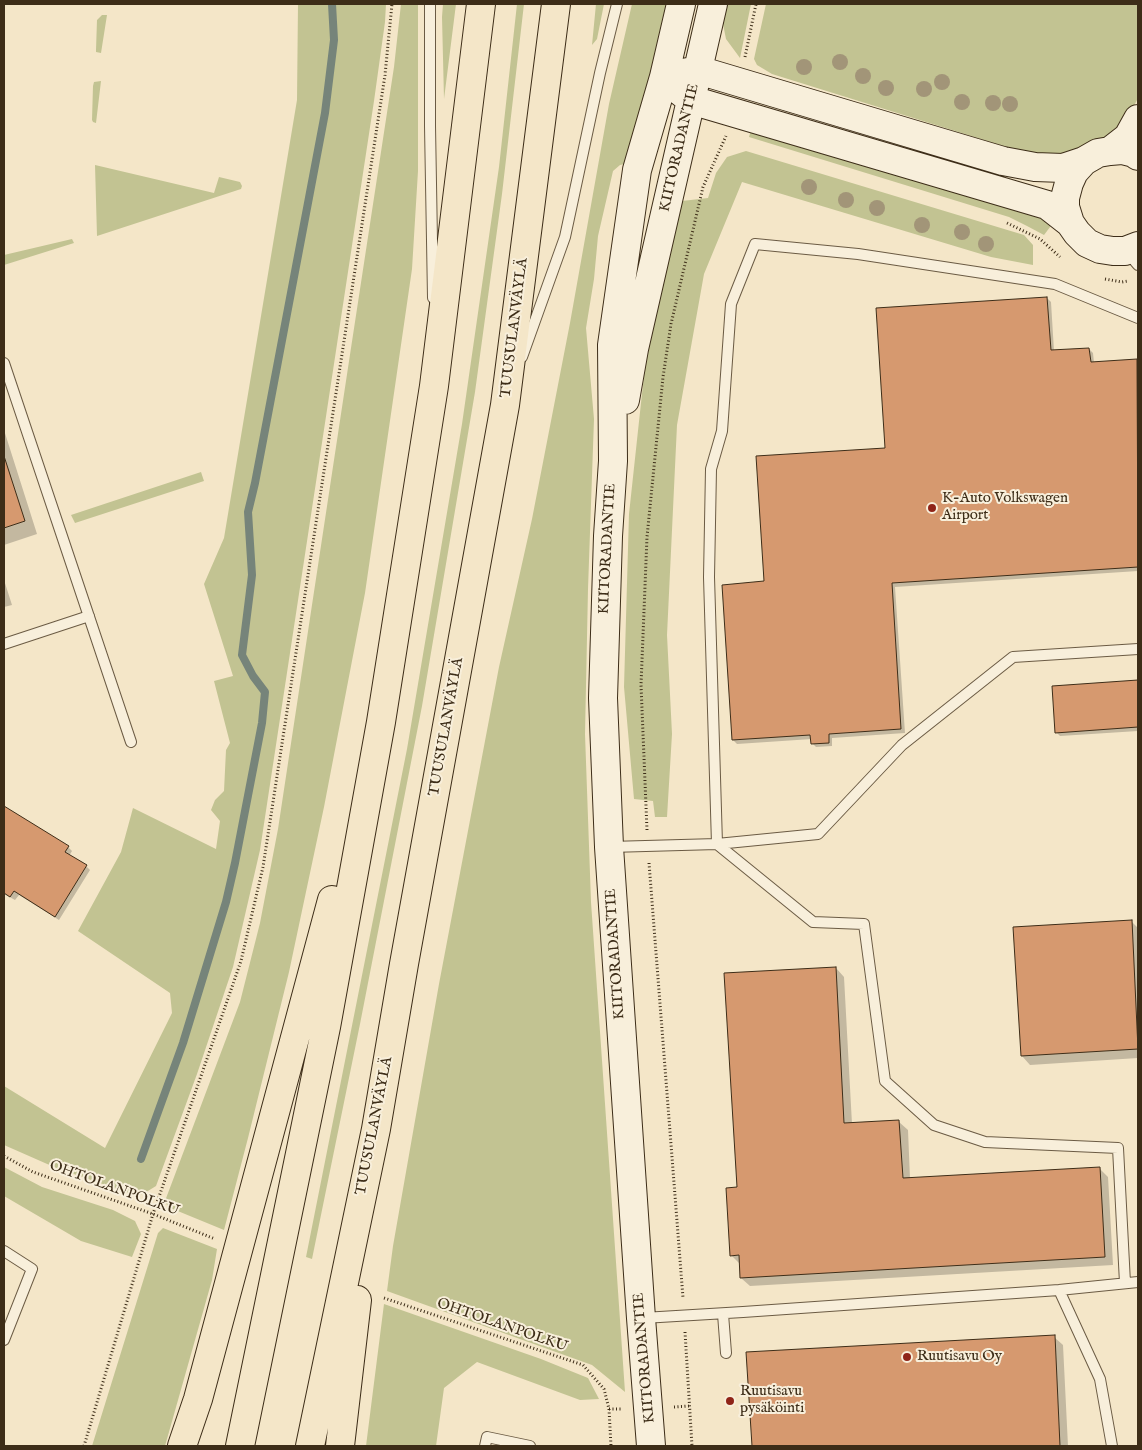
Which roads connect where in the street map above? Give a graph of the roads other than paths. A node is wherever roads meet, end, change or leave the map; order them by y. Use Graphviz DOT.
graph roads {
  1 [pos="430,4"];
  2 [pos="481,4"];
  3 [pos="556,4"];
  4 [pos="617,4"];
  5 [pos="681,4"];
  6 [pos="713,4"];
  7 [pos="698,70"];
  8 [pos="664,77"];
  9 [pos="691,100"];
  10 [pos="1138,120"];
  11 [pos="1110,150"];
  12 [pos="1138,156"];
  13 [pos="1084,161"];
  14 [pos="1070,223"];
  15 [pos="1134,254"];
  16 [pos="1138,318"];
  17 [pos="4,363"];
  18 [pos="434,386"];
  19 [pos="506,405"];
  20 [pos="613,461"];
  21 [pos="89,616"];
  22 [pos="4,644"];
  23 [pos="1138,649"];
  24 [pos="380,722"];
  25 [pos="131,742"];
  26 [pos="717,844"];
  27 [pos="609,847"];
  28 [pos="376,1130"];
  29 [pos="4,1251"];
  30 [pos="1138,1282"];
  31 [pos="1125,1283"];
  32 [pos="1059,1290"];
  33 [pos="723,1314"];
  34 [pos="641,1318"];
  35 [pos="4,1340"];
  36 [pos="726,1354"];
  37 [pos="182,1446"];
  38 [pos="240,1446"];
  39 [pos="310,1446"];
  40 [pos="340,1446"];
  41 [pos="485,1446"];
  42 [pos="530,1446"];
  43 [pos="652,1446"];
  44 [pos="1112,1446"];
  1 -- 18 [label="lane"];
  2 -- 18 [label="highway"];
  3 -- 19 [label="highway, TUUSULANVÄYLÄ"];
  4 -- 19 [label="lane"];
  5 -- 8 [label="main road, KIITORADANTIE"];
  6 -- 7 [label="main road, KIITORADANTIE"];
  7 -- 8 [label="main road"];
  7 -- 9 [label="main road, KIITORADANTIE"];
  7 -- 13 [label="main road"];
  8 -- 9 [label="main road"];
  8 -- 20 [label="main road, KIITORADANTIE"];
  9 -- 14 [label="main road"];
  9 -- 20 [label="main road, KIITORADANTIE"];
  10 -- 11 [label="main road"];
  11 -- 12 [label="main road"];
  11 -- 13 [label="main road"];
  13 -- 14 [label="main road"];
  14 -- 15 [label="main road"];
  16 -- 26 [label="lane"];
  17 -- 21 [label="lane"];
  18 -- 24 [label="highway"];
  19 -- 28 [label="highway, TUUSULANVÄYLÄ"];
  20 -- 27 [label="main road, KIITORADANTIE"];
  21 -- 22 [label="lane"];
  21 -- 25 [label="lane"];
  23 -- 26 [label="lane"];
  24 -- 37 [label="highway"];
  24 -- 38 [label="highway"];
  26 -- 27 [label="lane"];
  26 -- 31 [label="lane"];
  27 -- 34 [label="main road, KIITORADANTIE"];
  28 -- 39 [label="highway, TUUSULANVÄYLÄ"];
  28 -- 40 [label="highway"];
  29 -- 35 [label="lane"];
  30 -- 31 [label="lane"];
  31 -- 32 [label="lane"];
  32 -- 33 [label="lane"];
  32 -- 44 [label="lane"];
  33 -- 34 [label="lane"];
  33 -- 36 [label="lane"];
  34 -- 43 [label="main road, KIITORADANTIE"];
  41 -- 42 [label="lane"];
}
